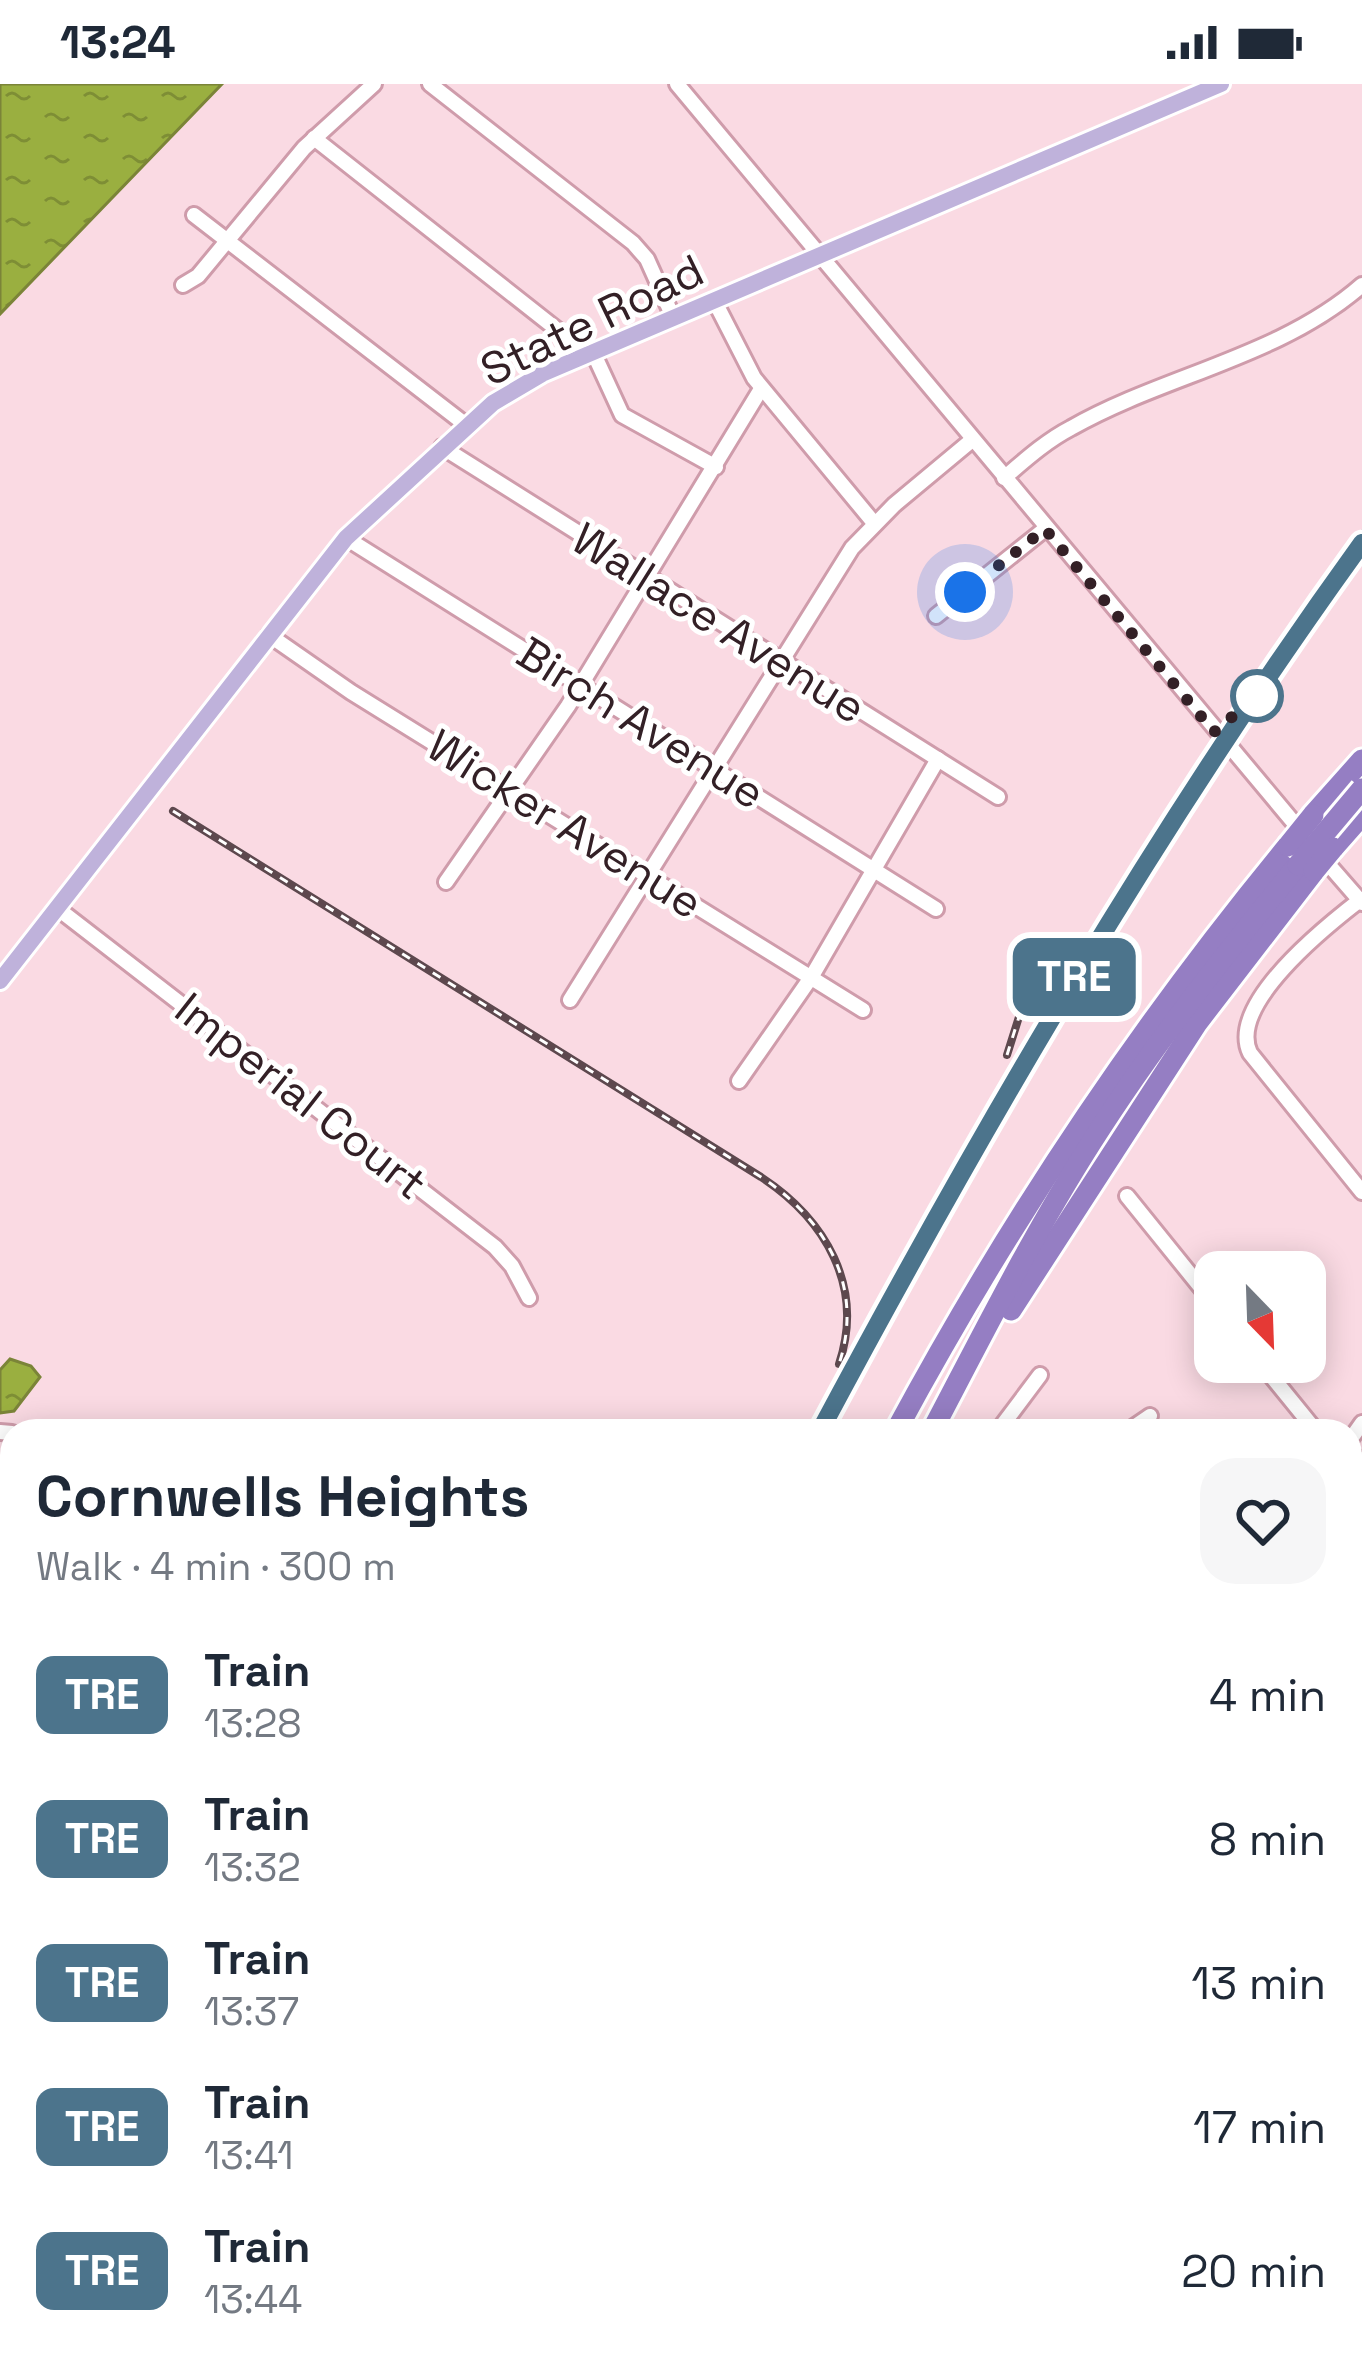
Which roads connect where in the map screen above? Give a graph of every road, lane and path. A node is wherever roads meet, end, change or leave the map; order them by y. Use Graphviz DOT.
graph roads {
  1 [pos="374,84"];
  2 [pos="430,84"];
  3 [pos="677,84"];
  4 [pos="1221,84"];
  5 [pos="314,138"];
  6 [pos="194,215"];
  7 [pos="228,242"];
  8 [pos="819,255"];
  9 [pos="183,285"];
  10 [pos="1362,285"];
  11 [pos="714,300"];
  12 [pos="674,317"];
  13 [pos="591,353"];
  14 [pos="761,389"];
  15 [pos="466,425"];
  16 [pos="972,440"];
  17 [pos="442,447"];
  18 [pos="716,466"];
  19 [pos="1004,478"];
  20 [pos="874,524"];
  21 [pos="1045,529"];
  22 [pos="346,538"];
  23 [pos="647,577"];
  24 [pos="936,616"];
  25 [pos="268,635"];
  26 [pos="781,661"];
  27 [pos="581,683"];
  28 [pos="938,759"];
  29 [pos="1362,760"];
  30 [pos="714,769"];
  31 [pos="1362,789"];
  32 [pos="512,790"];
  33 [pos="998,797"];
  34 [pos="1362,815"];
  35 [pos="1300,860"];
  36 [pos="877,869"];
  37 [pos="648,875"];
  38 [pos="446,882"];
  39 [pos="1361,901"];
  40 [pos="57,908"];
  41 [pos="936,909"];
  42 [pos="812,976"];
  43 [pos="0,981"];
  44 [pos="570,1000"];
  45 [pos="863,1010"];
  46 [pos="739,1081"];
  47 [pos="1362,1192"];
  48 [pos="1127,1196"];
  49 [pos="1194,1278"];
  50 [pos="529,1298"];
  51 [pos="1040,1375"];
  52 [pos="1277,1383"];
  53 [pos="1150,1415"];
  54 [pos="903,1419"];
  55 [pos="938,1419"];
  56 [pos="950,1419"];
  57 [pos="1007,1419"];
  58 [pos="1144,1419"];
  59 [pos="1306,1419"];
  1 -- 5 [label="street"];
  2 -- 12 [label="street"];
  3 -- 8 [label="street"];
  4 -- 8 [label="main road, State Road"];
  5 -- 7 [label="street"];
  5 -- 13 [label="street"];
  6 -- 7 [label="street"];
  7 -- 9 [label="street"];
  7 -- 15 [label="street"];
  8 -- 11 [label="main road, State Road"];
  8 -- 16 [label="street"];
  10 -- 19 [label="street"];
  11 -- 12 [label="main road, State Road"];
  11 -- 14 [label="street"];
  12 -- 13 [label="main road, State Road"];
  13 -- 15 [label="main road, State Road"];
  13 -- 18 [label="street"];
  14 -- 18 [label="street"];
  14 -- 20 [label="street"];
  15 -- 17 [label="main road, State Road"];
  16 -- 19 [label="street"];
  16 -- 20 [label="street"];
  17 -- 22 [label="main road, State Road"];
  17 -- 23 [label="street, Wallace Avenue"];
  18 -- 23 [label="street"];
  19 -- 21 [label="street"];
  20 -- 26 [label="street"];
  21 -- 24 [label="street"];
  21 -- 39 [label="street"];
  22 -- 25 [label="main road, State Road"];
  22 -- 27 [label="street, Birch Avenue"];
  23 -- 26 [label="street, Wallace Avenue"];
  23 -- 27 [label="street"];
  25 -- 32 [label="street, Wicker Avenue"];
  25 -- 40 [label="main road, State Road"];
  26 -- 28 [label="street, Wallace Avenue"];
  26 -- 30 [label="street"];
  27 -- 30 [label="street, Birch Avenue"];
  27 -- 32 [label="street"];
  28 -- 33 [label="street, Wallace Avenue"];
  28 -- 36 [label="street"];
  29 -- 35 [label="highway, bridge"];
  30 -- 36 [label="street, Birch Avenue"];
  30 -- 37 [label="street"];
  31 -- 35 [label="highway, bridge"];
  32 -- 37 [label="street, Wicker Avenue"];
  32 -- 38 [label="street"];
  34 -- 35 [label="highway, bridge"];
  35 -- 54 [label="highway"];
  35 -- 55 [label="highway"];
  35 -- 56 [label="highway"];
  36 -- 41 [label="street, Birch Avenue"];
  36 -- 42 [label="street"];
  37 -- 42 [label="street, Wicker Avenue"];
  37 -- 44 [label="street"];
  39 -- 47 [label="street"];
  40 -- 43 [label="main road, State Road"];
  40 -- 50 [label="street, Imperial Court"];
  42 -- 45 [label="street, Wicker Avenue"];
  42 -- 46 [label="street"];
  48 -- 49 [label="street"];
  51 -- 57 [label="street"];
  52 -- 59 [label="street"];
  53 -- 58 [label="street"];
}
